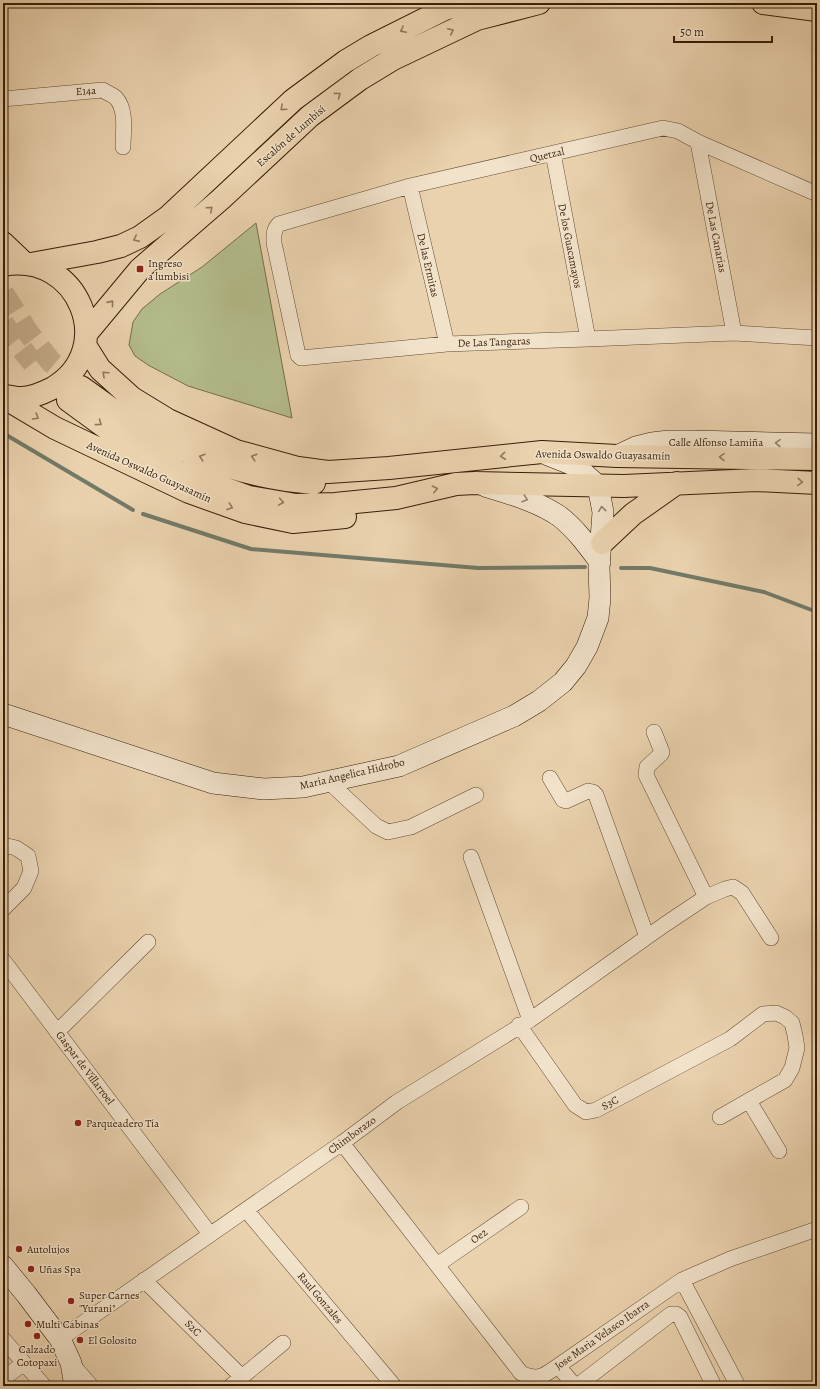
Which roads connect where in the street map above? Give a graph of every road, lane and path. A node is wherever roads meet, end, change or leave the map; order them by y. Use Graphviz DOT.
graph roads {
  1 [pos="465,3"];
  2 [pos="539,3"];
  3 [pos="763,3"];
  4 [pos="817,10"];
  5 [pos="3,99"];
  6 [pos="698,142"];
  7 [pos="123,148"];
  8 [pos="553,153"];
  9 [pos="410,186"];
  10 [pos="817,194"];
  11 [pos="274,232"];
  12 [pos="3,243"];
  13 [pos="19,264"];
  14 [pos="734,333"];
  15 [pos="817,338"];
  16 [pos="86,339"];
  17 [pos="588,339"];
  18 [pos="447,344"];
  19 [pos="3,396"];
  20 [pos="817,444"];
  21 [pos="542,452"];
  22 [pos="617,456"];
  23 [pos="817,459"];
  24 [pos="389,468"];
  25 [pos="475,483"];
  26 [pos="677,483"];
  27 [pos="817,483"];
  28 [pos="598,486"];
  29 [pos="396,498"];
  30 [pos="600,557"];
  31 [pos="3,714"];
  32 [pos="654,732"];
  33 [pos="550,778"];
  34 [pos="328,781"];
  35 [pos="476,795"];
  36 [pos="3,845"];
  37 [pos="471,857"];
  38 [pos="706,898"];
  39 [pos="3,909"];
  40 [pos="647,937"];
  41 [pos="771,938"];
  42 [pos="148,942"];
  43 [pos="3,960"];
  44 [pos="524,1023"];
  45 [pos="57,1032"];
  46 [pos="749,1101"];
  47 [pos="720,1117"];
  48 [pos="342,1144"];
  49 [pos="779,1152"];
  50 [pos="521,1207"];
  51 [pos="246,1210"];
  52 [pos="817,1229"];
  53 [pos="210,1234"];
  54 [pos="437,1265"];
  55 [pos="3,1266"];
  56 [pos="144,1280"];
  57 [pos="682,1280"];
  58 [pos="3,1339"];
  59 [pos="60,1339"];
  60 [pos="283,1343"];
  61 [pos="24,1363"];
  62 [pos="71,1363"];
  63 [pos="558,1366"];
  64 [pos="3,1379"];
  65 [pos="237,1381"];
  66 [pos="44,1386"];
  67 [pos="76,1386"];
  68 [pos="91,1386"];
  69 [pos="394,1386"];
  70 [pos="576,1386"];
  71 [pos="714,1386"];
  72 [pos="738,1386"];
  1 -- 13 [label="main road, one-way"];
  16 -- 2 [label="main road, Escalón de Lumbisí, one-way"];
  3 -- 4 [label="main road"];
  5 -- 7 [label="street, E14a"];
  6 -- 8 [label="street, Quetzal"];
  6 -- 10 [label="street, Quetzal"];
  6 -- 14 [label="street, De Las Canarias"];
  8 -- 9 [label="street, Quetzal"];
  8 -- 17 [label="street, De los Guacamayos"];
  9 -- 11 [label="street, Quetzal"];
  9 -- 18 [label="street, De las Ermitas"];
  11 -- 18 [label="street, De Las Tangaras"];
  12 -- 13 [label="main road"];
  13 -- 16 [label="main road"];
  14 -- 15 [label="street, De Las Tangaras"];
  14 -- 17 [label="street, De Las Tangaras"];
  16 -- 19 [label="main road"];
  24 -- 16 [label="main road, Avenida Oswaldo Guayasamín, one-way"];
  17 -- 18 [label="street, De Las Tangaras"];
  19 -- 29 [label="main road, Avenida Oswaldo Guayasamín, one-way"];
  20 -- 22 [label="street, Calle Alfonso Lamiña, one-way"];
  21 -- 22 [label="main road, Avenida Oswaldo Guayasamín"];
  21 -- 24 [label="main road, Avenida Oswaldo Guayasamín, one-way"];
  21 -- 28 [label="street"];
  23 -- 22 [label="main road, Avenida Oswaldo Guayasamín, one-way"];
  24 -- 29 [label="main road, Avenida Oswaldo Guayasamín, one-way"];
  25 -- 28 [label="main road, Avenida Oswaldo Guayasamín"];
  29 -- 25 [label="main road, Avenida Oswaldo Guayasamín, one-way"];
  25 -- 30 [label="street, one-way"];
  26 -- 27 [label="main road, Avenida Oswaldo Guayasamín, one-way"];
  26 -- 28 [label="main road, Avenida Oswaldo Guayasamín"];
  26 -- 30 [label="main road"];
  30 -- 28 [label="street, Maria Angelica Hidrobo, one-way"];
  30 -- 34 [label="street, Maria Angelica Hidrobo"];
  31 -- 34 [label="street, Maria Angelica Hidrobo"];
  32 -- 38 [label="street"];
  33 -- 40 [label="street"];
  34 -- 35 [label="street"];
  36 -- 39 [label="street"];
  37 -- 44 [label="street, S3C"];
  38 -- 40 [label="street, Chimborazo"];
  38 -- 41 [label="street, Chimborazo"];
  40 -- 44 [label="street, Chimborazo"];
  42 -- 45 [label="street"];
  43 -- 45 [label="street, Gaspar de Villarroel"];
  44 -- 46 [label="street, S3C"];
  44 -- 48 [label="street, Chimborazo"];
  45 -- 53 [label="street, Gaspar de Villarroel"];
  46 -- 47 [label="street"];
  46 -- 49 [label="street"];
  48 -- 51 [label="street, Chimborazo"];
  48 -- 54 [label="street, Jose Maria Velasco Ibarra"];
  50 -- 54 [label="street, Oe2"];
  51 -- 53 [label="street, Chimborazo"];
  51 -- 69 [label="street, Raul Gonzales"];
  52 -- 57 [label="street, Jose Maria Velasco Ibarra"];
  53 -- 56 [label="street, Chimborazo"];
  54 -- 63 [label="street, Jose Maria Velasco Ibarra"];
  55 -- 59 [label="street"];
  56 -- 59 [label="street, Chimborazo"];
  56 -- 65 [label="street, S2C"];
  57 -- 63 [label="street, Jose Maria Velasco Ibarra"];
  57 -- 72 [label="street"];
  58 -- 61 [label="street"];
  59 -- 62 [label="street"];
  60 -- 65 [label="street"];
  61 -- 64 [label="street"];
  61 -- 66 [label="street"];
  62 -- 67 [label="street"];
  62 -- 68 [label="street"];
  63 -- 70 [label="street"];
  70 -- 71 [label="street"];
}
